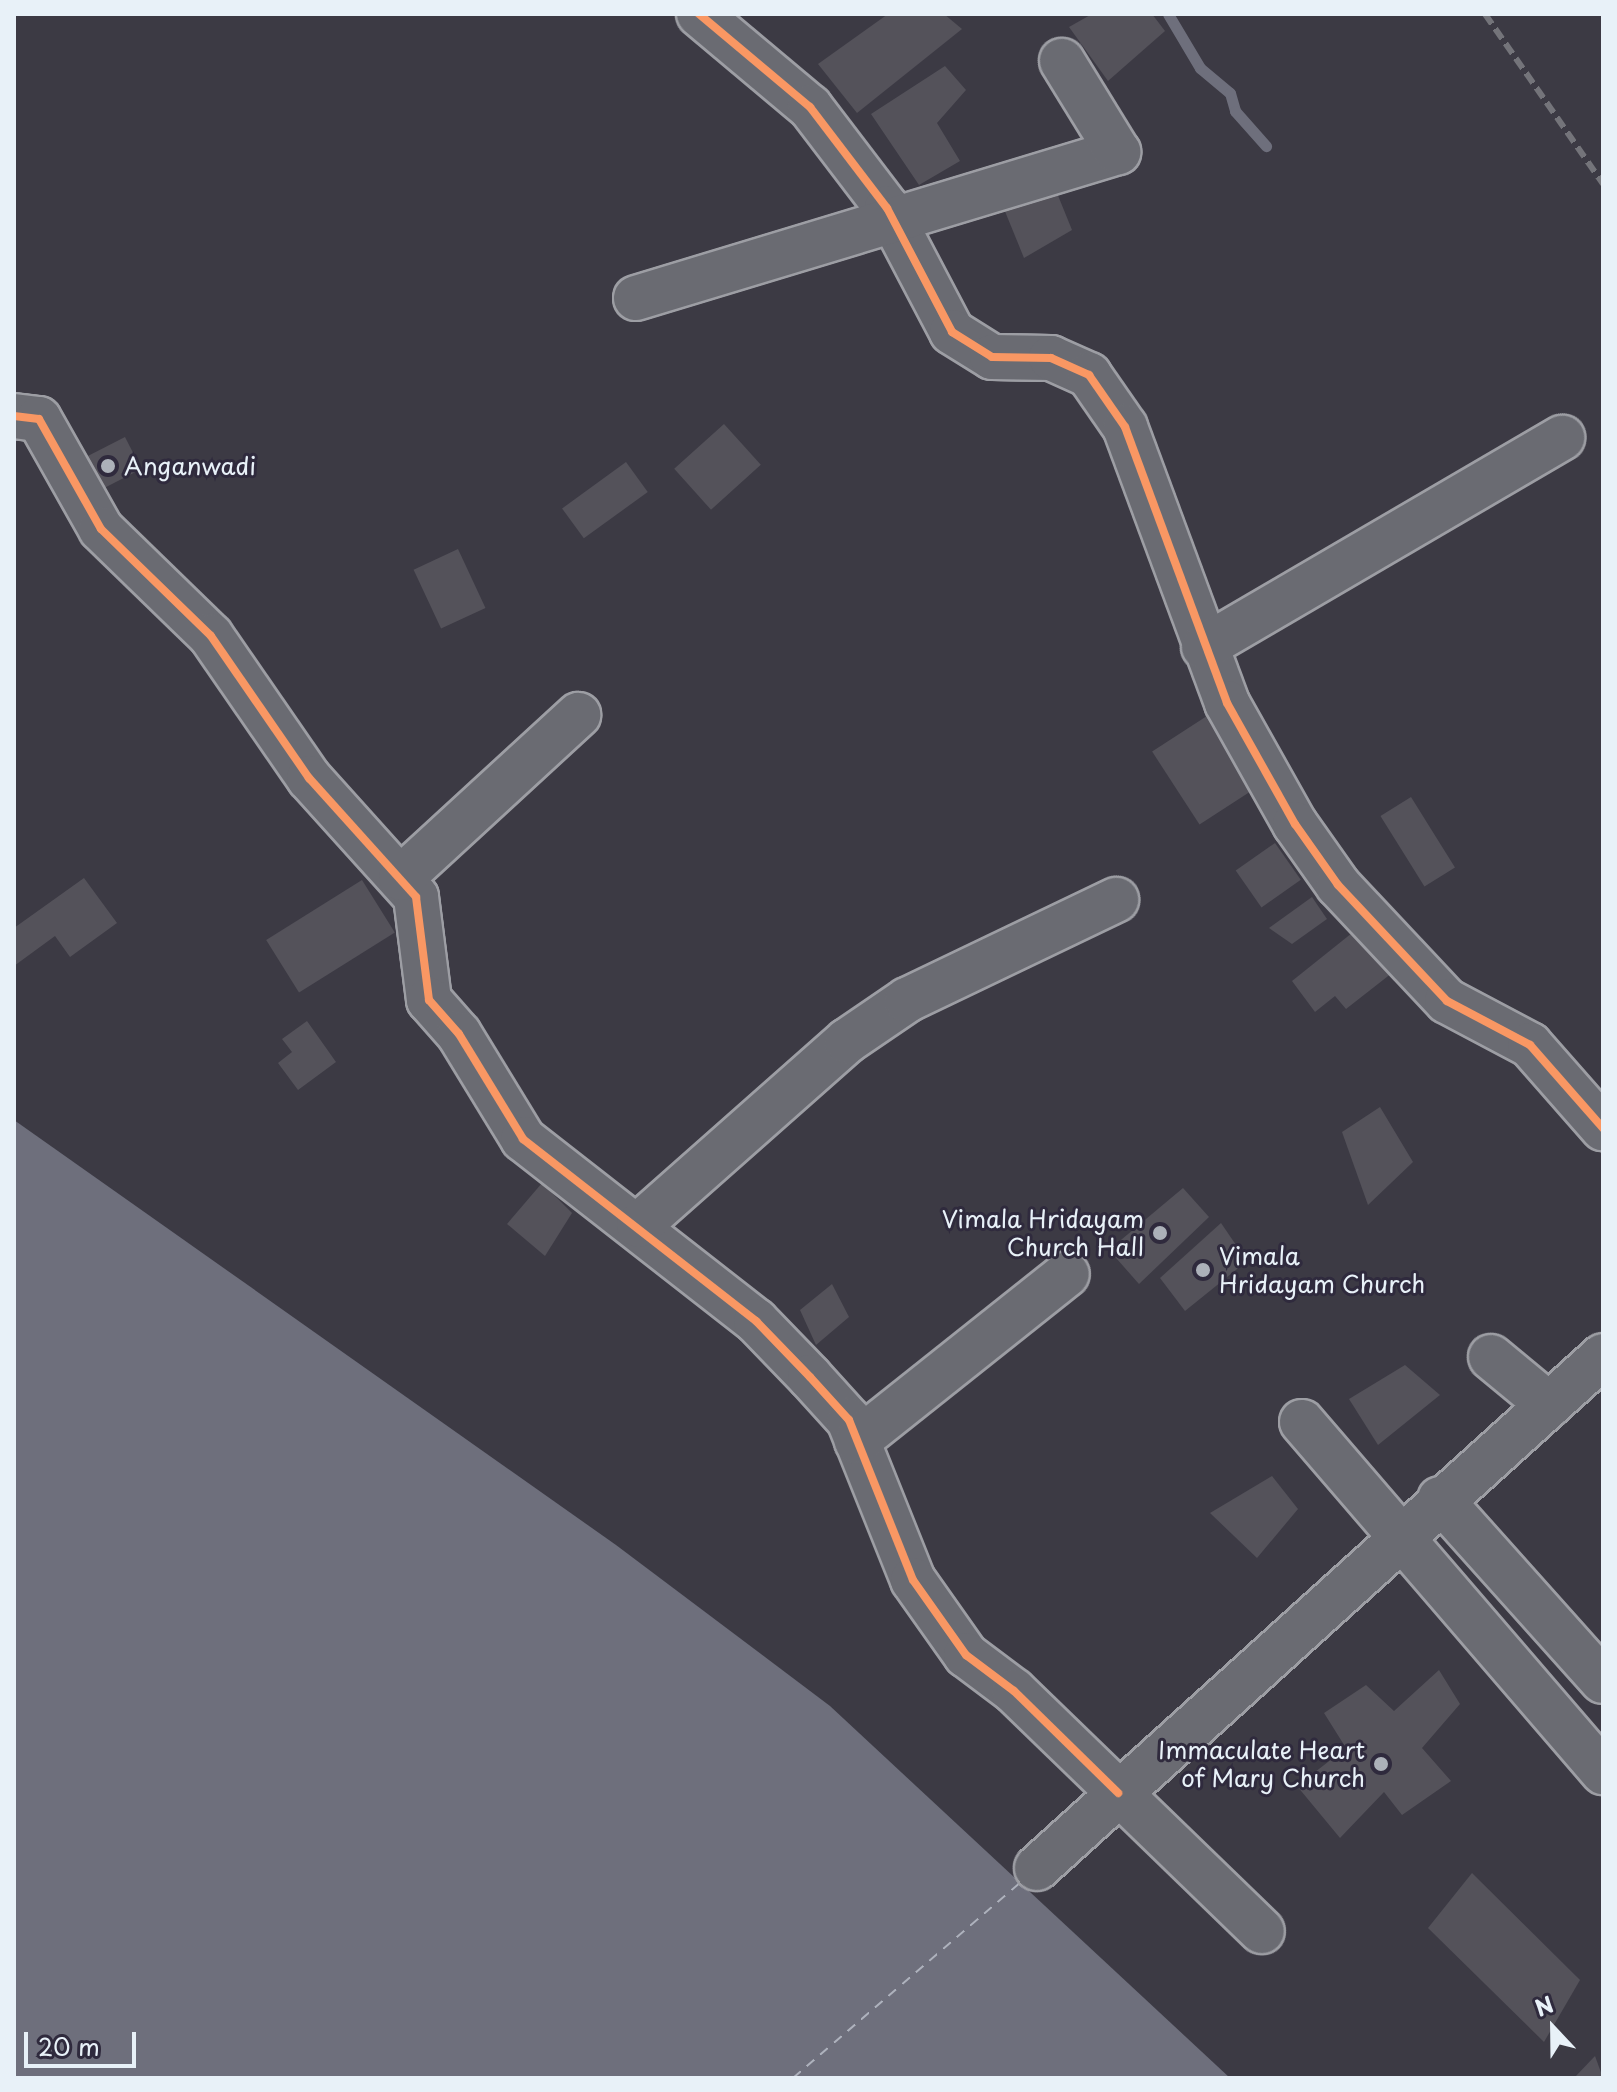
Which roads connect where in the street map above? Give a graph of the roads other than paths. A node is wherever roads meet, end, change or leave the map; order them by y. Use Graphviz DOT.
graph roads {
  1 [pos="699,14"];
  2 [pos="1062,61"];
  3 [pos="892,218"];
  4 [pos="636,298"];
  5 [pos="14,416"];
  6 [pos="1562,438"];
  7 [pos="1204,647"];
  8 [pos="578,715"];
  9 [pos="401,878"];
  10 [pos="1116,900"];
  11 [pos="1603,1128"];
  12 [pos="639,1225"];
  13 [pos="1067,1274"];
  14 [pos="1603,1356"];
  15 [pos="1491,1357"];
  16 [pos="1549,1405"];
  17 [pos="1302,1422"];
  18 [pos="857,1441"];
  19 [pos="1440,1499"];
  20 [pos="1398,1536"];
  21 [pos="1603,1681"];
  22 [pos="1603,1772"];
  23 [pos="1118,1793"];
  24 [pos="1037,1868"];
  25 [pos="1262,1931"];
  1 -- 3 [label="street"];
  2 -- 3 [label="street"];
  3 -- 4 [label="street"];
  3 -- 7 [label="street"];
  5 -- 9 [label="street"];
  6 -- 7 [label="street"];
  7 -- 11 [label="street"];
  8 -- 9 [label="street"];
  9 -- 12 [label="street"];
  10 -- 12 [label="street"];
  12 -- 18 [label="street"];
  13 -- 18 [label="street"];
  14 -- 16 [label="street"];
  15 -- 16 [label="street"];
  16 -- 19 [label="street"];
  17 -- 20 [label="street"];
  18 -- 23 [label="street"];
  19 -- 20 [label="street"];
  19 -- 21 [label="street"];
  20 -- 22 [label="street"];
  20 -- 23 [label="street"];
  23 -- 24 [label="street"];
  23 -- 25 [label="street"];
}
